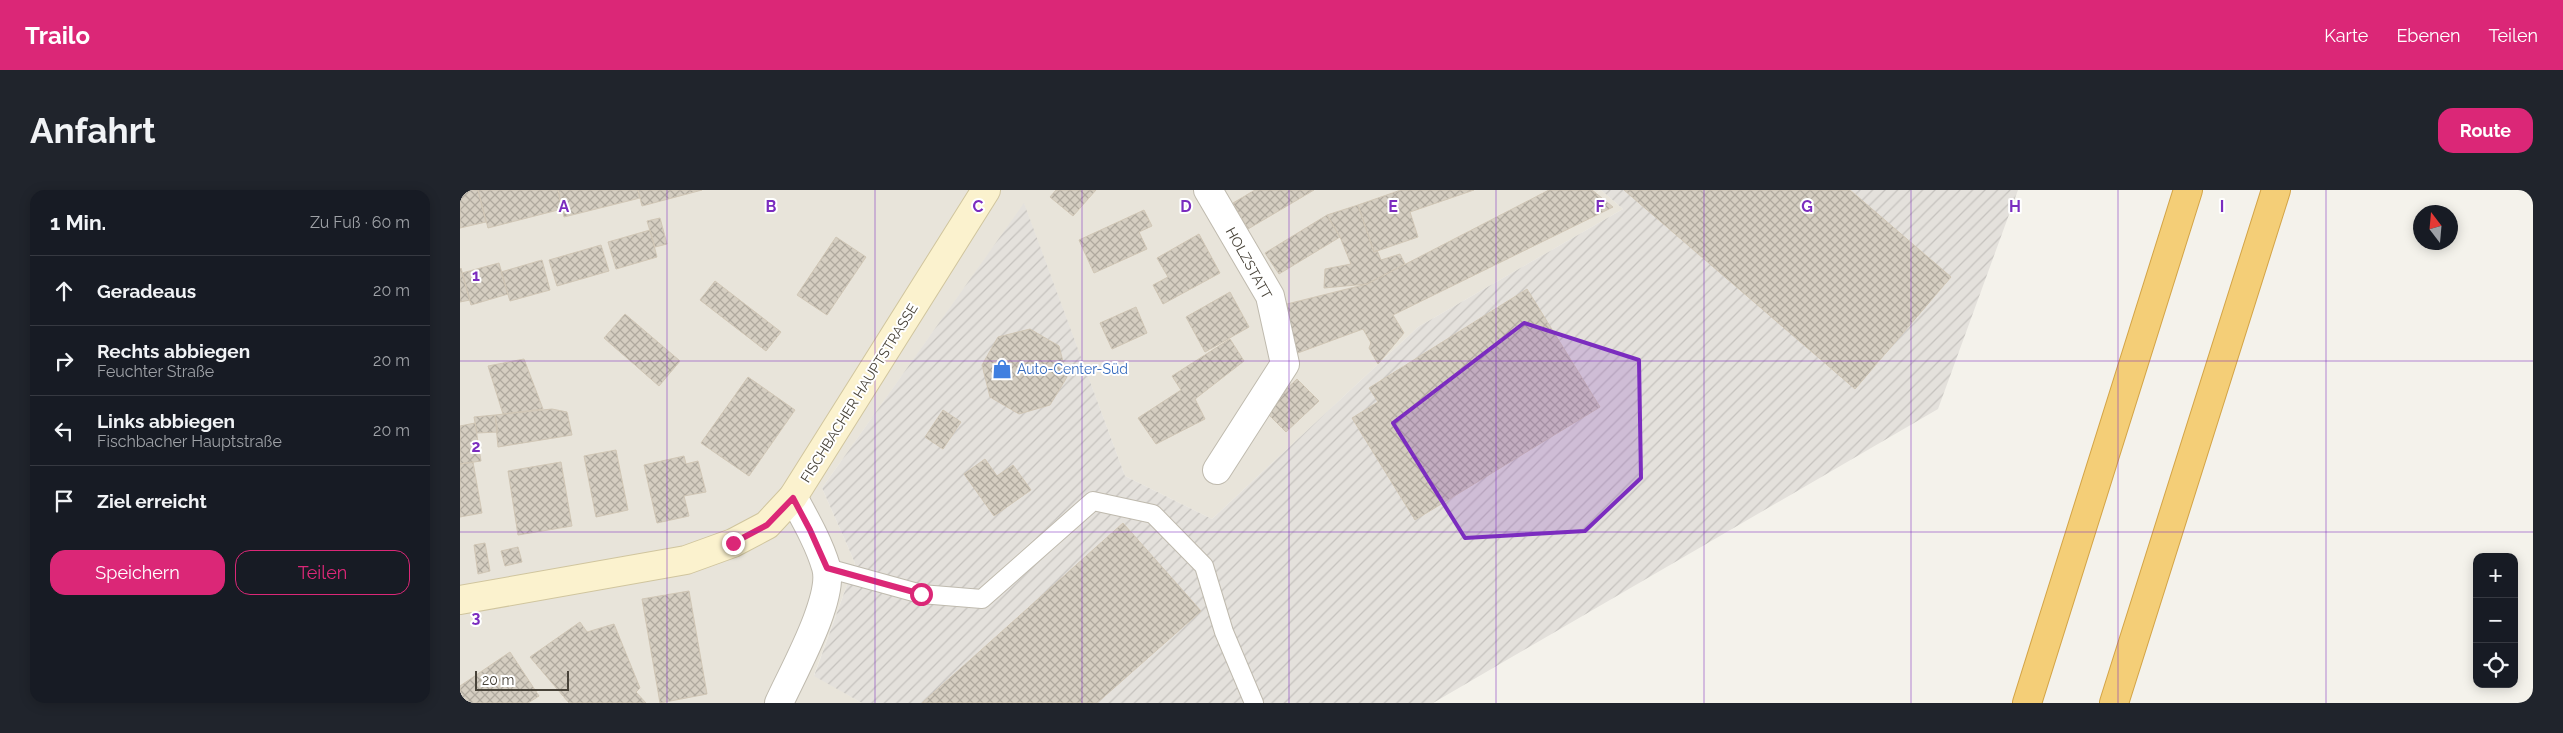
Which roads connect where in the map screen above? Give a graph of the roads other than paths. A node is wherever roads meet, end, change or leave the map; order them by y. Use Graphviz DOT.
graph roads {
  1 [pos="986,190"];
  2 [pos="1208,190"];
  3 [pos="2188,190"];
  4 [pos="2276,190"];
  5 [pos="1217,470"];
  6 [pos="793,498"];
  7 [pos="827,568"];
  8 [pos="460,600"];
  9 [pos="779,703"];
  10 [pos="1254,703"];
  11 [pos="2027,703"];
  12 [pos="2114,703"];
  1 -- 6 [label="main road, FISCHBACHER HAUPTSTRASSE"];
  2 -- 5 [label="street, HOLZSTATT"];
  3 -- 11 [label="highway"];
  4 -- 12 [label="highway"];
  6 -- 7 [label="street"];
  6 -- 8 [label="main road, FISCHBACHER HAUPTSTRASSE"];
  7 -- 9 [label="street"];
  7 -- 10 [label="lane"];
}
